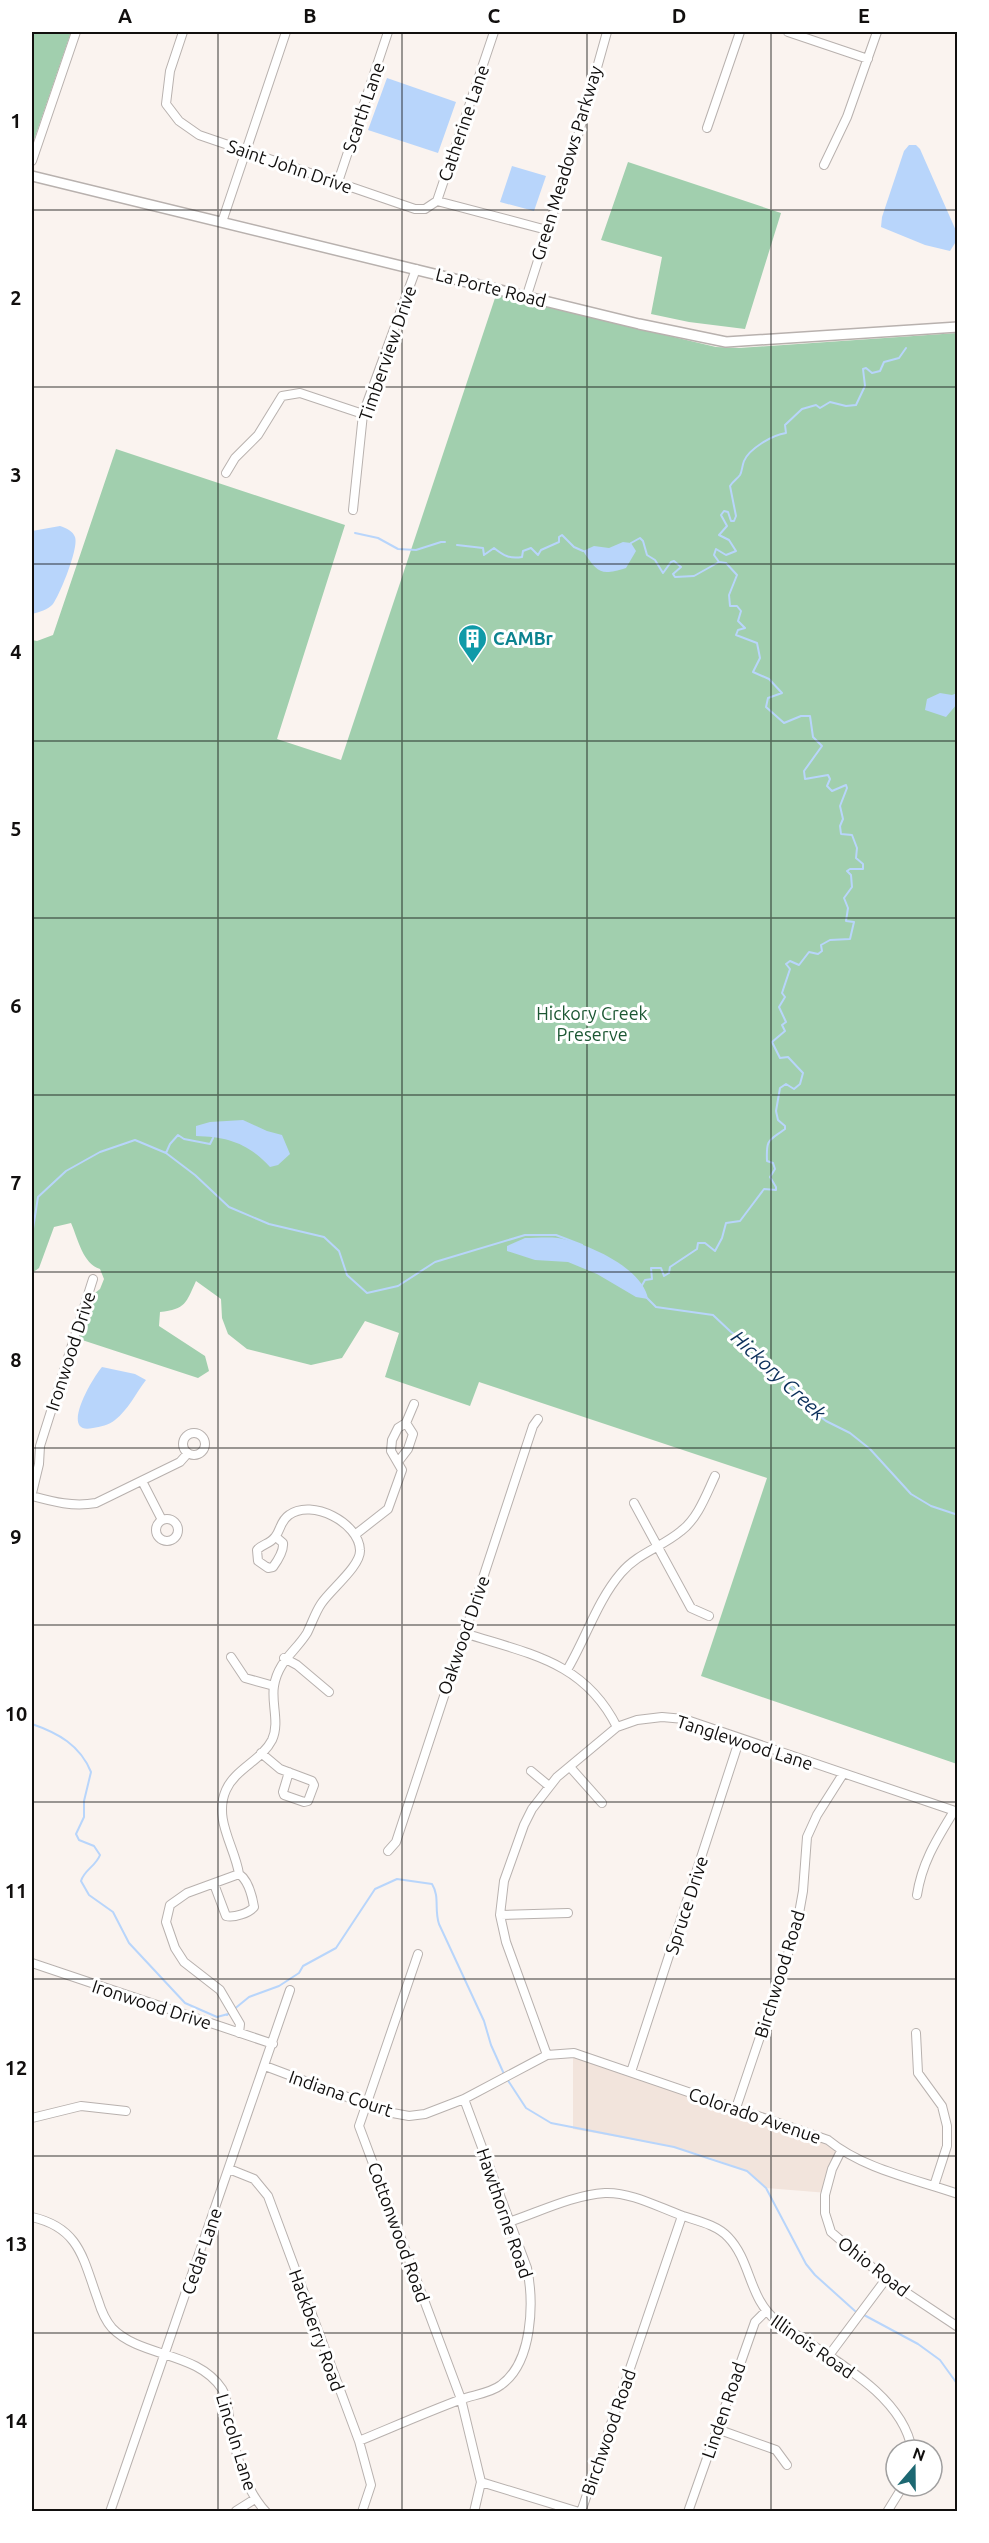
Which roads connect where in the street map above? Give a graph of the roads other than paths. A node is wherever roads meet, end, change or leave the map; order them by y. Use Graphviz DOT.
graph roads {
  1 [pos="76,32"];
  2 [pos="183,32"];
  3 [pos="286,32"];
  4 [pos="388,32"];
  5 [pos="494,32"];
  6 [pos="607,32"];
  7 [pos="740,32"];
  8 [pos="788,32"];
  9 [pos="877,32"];
  10 [pos="868,59"];
  11 [pos="707,128"];
  12 [pos="245,151"];
  13 [pos="32,161"];
  14 [pos="824,165"];
  15 [pos="32,176"];
  16 [pos="338,182"];
  17 [pos="437,201"];
  18 [pos="425,209"];
  19 [pos="222,222"];
  20 [pos="547,230"];
  21 [pos="416,268"];
  22 [pos="527,295"];
  23 [pos="957,327"];
  24 [pos="363,414"];
  25 [pos="226,473"];
  26 [pos="353,510"];
  27 [pos="93,1279"];
  28 [pos="414,1404"];
  29 [pos="538,1419"];
  30 [pos="406,1423"];
  31 [pos="32,1443"];
  32 [pos="40,1446"];
  33 [pos="188,1453"];
  34 [pos="398,1462"];
  35 [pos="715,1476"];
  36 [pos="142,1481"];
  37 [pos="32,1495"];
  38 [pos="634,1503"];
  39 [pos="162,1520"];
  40 [pos="356,1534"];
  41 [pos="276,1537"];
  42 [pos="657,1545"];
  43 [pos="709,1616"];
  44 [pos="464,1633"];
  45 [pos="231,1657"];
  46 [pos="284,1659"];
  47 [pos="567,1670"];
  48 [pos="274,1686"];
  49 [pos="329,1692"];
  50 [pos="617,1727"];
  51 [pos="740,1738"];
  52 [pos="261,1753"];
  53 [pos="570,1767"];
  54 [pos="531,1771"];
  55 [pos="288,1772"];
  56 [pos="843,1774"];
  57 [pos="549,1786"];
  58 [pos="602,1803"];
  59 [pos="956,1811"];
  60 [pos="388,1851"];
  61 [pos="238,1874"];
  62 [pos="214,1884"];
  63 [pos="917,1895"];
  64 [pos="568,1913"];
  65 [pos="500,1915"];
  66 [pos="418,1954"];
  67 [pos="32,1964"];
  68 [pos="291,1990"];
  69 [pos="239,2033"];
  70 [pos="916,2033"];
  71 [pos="273,2044"];
  72 [pos="547,2055"];
  73 [pos="266,2066"];
  74 [pos="631,2072"];
  75 [pos="465,2099"];
  76 [pos="366,2104"];
  77 [pos="736,2108"];
  78 [pos="126,2111"];
  79 [pos="32,2118"];
  80 [pos="841,2151"];
  81 [pos="229,2169"];
  82 [pos="934,2186"];
  83 [pos="957,2194"];
  84 [pos="682,2216"];
  85 [pos="32,2217"];
  86 [pos="509,2222"];
  87 [pos="886,2279"];
  88 [pos="765,2312"];
  89 [pos="957,2327"];
  90 [pos="165,2354"];
  91 [pos="830,2354"];
  92 [pos="461,2399"];
  93 [pos="717,2428"];
  94 [pos="909,2438"];
  95 [pos="359,2441"];
  96 [pos="787,2465"];
  97 [pos="481,2482"];
  98 [pos="895,2498"];
  99 [pos="255,2499"];
  100 [pos="110,2511"];
  101 [pos="236,2511"];
  102 [pos="266,2511"];
  103 [pos="362,2511"];
  104 [pos="474,2511"];
  105 [pos="580,2511"];
  106 [pos="688,2511"];
  107 [pos="887,2511"];
  1 -- 13 [label="street"];
  2 -- 12 [label="street, Saint John Drive"];
  3 -- 12 [label="street"];
  4 -- 16 [label="street, Scarth Lane"];
  5 -- 17 [label="street, Catherine Lane"];
  6 -- 20 [label="street, Green Meadows Parkway"];
  7 -- 11 [label="street"];
  8 -- 10 [label="street"];
  9 -- 10 [label="street"];
  10 -- 14 [label="street"];
  12 -- 16 [label="street, Saint John Drive"];
  12 -- 19 [label="street"];
  15 -- 19 [label="street, La Porte Road"];
  16 -- 18 [label="street, Saint John Drive"];
  17 -- 18 [label="street, Catherine Lane"];
  17 -- 20 [label="street"];
  19 -- 21 [label="street, La Porte Road"];
  20 -- 22 [label="street, Green Meadows Parkway"];
  21 -- 22 [label="street, La Porte Road"];
  21 -- 24 [label="street, Timberview Drive"];
  22 -- 23 [label="street, La Porte Road"];
  24 -- 25 [label="street"];
  24 -- 26 [label="street, Timberview Drive"];
  27 -- 32 [label="street, Ironwood Drive"];
  28 -- 30 [label="street"];
  29 -- 44 [label="street, Oakwood Drive"];
  30 -- 34 [label="street"];
  30 -- 34 [label="street"];
  31 -- 32 [label="street"];
  32 -- 37 [label="street, Ironwood Drive"];
  33 -- 36 [label="street"];
  34 -- 40 [label="street"];
  35 -- 42 [label="street"];
  36 -- 37 [label="street"];
  36 -- 39 [label="street"];
  38 -- 42 [label="street"];
  40 -- 41 [label="street"];
  40 -- 46 [label="street"];
  42 -- 43 [label="street"];
  42 -- 47 [label="street"];
  44 -- 47 [label="street"];
  44 -- 60 [label="street, Oakwood Drive"];
  45 -- 48 [label="street"];
  46 -- 48 [label="street"];
  46 -- 49 [label="street"];
  47 -- 50 [label="street"];
  48 -- 52 [label="street"];
  50 -- 51 [label="street, Tanglewood Lane"];
  50 -- 53 [label="street, Tanglewood Lane"];
  51 -- 56 [label="street, Tanglewood Lane"];
  51 -- 74 [label="street, Spruce Drive"];
  52 -- 55 [label="street"];
  52 -- 61 [label="street"];
  53 -- 57 [label="street, Tanglewood Lane"];
  53 -- 58 [label="street"];
  54 -- 57 [label="street"];
  55 -- 55 [label="street"];
  56 -- 59 [label="street, Tanglewood Lane"];
  56 -- 77 [label="street, Birchwood Road"];
  57 -- 65 [label="street, Tanglewood Lane"];
  59 -- 63 [label="street"];
  61 -- 62 [label="street"];
  61 -- 62 [label="street"];
  62 -- 69 [label="street"];
  64 -- 65 [label="street"];
  65 -- 72 [label="street, Tanglewood Lane"];
  66 -- 76 [label="street, Cottonwood Road"];
  67 -- 69 [label="street, Ironwood Drive"];
  68 -- 71 [label="street, Cedar Lane"];
  69 -- 71 [label="street, Ironwood Drive"];
  70 -- 82 [label="street"];
  71 -- 73 [label="street, Cedar Lane"];
  72 -- 74 [label="street, Colorado Avenue"];
  72 -- 75 [label="street, Indiana Court"];
  73 -- 76 [label="street, Indiana Court"];
  73 -- 81 [label="street, Cedar Lane"];
  74 -- 77 [label="street, Colorado Avenue"];
  75 -- 76 [label="street, Indiana Court"];
  75 -- 86 [label="street, Hawthorne Road"];
  76 -- 92 [label="street, Cottonwood Road"];
  77 -- 80 [label="street, Colorado Avenue"];
  78 -- 79 [label="street"];
  80 -- 82 [label="street, Colorado Avenue"];
  80 -- 87 [label="street, Ohio Road"];
  81 -- 90 [label="street, Cedar Lane"];
  81 -- 95 [label="street, Hackberry Road"];
  82 -- 83 [label="street, Colorado Avenue"];
  84 -- 86 [label="street, Illinois Road"];
  84 -- 88 [label="street, Illinois Road"];
  84 -- 105 [label="street, Birchwood Road"];
  85 -- 90 [label="street, Lincoln Lane"];
  86 -- 92 [label="street, Hawthorne Road"];
  87 -- 89 [label="street, Ohio Road"];
  87 -- 91 [label="street"];
  88 -- 91 [label="street, Illinois Road"];
  88 -- 93 [label="street, Linden Road"];
  90 -- 99 [label="street, Lincoln Lane"];
  90 -- 100 [label="street, Cedar Lane"];
  91 -- 94 [label="street, Illinois Road"];
  92 -- 95 [label="street, Hawthorne Road"];
  92 -- 97 [label="street, Cottonwood Road"];
  93 -- 96 [label="street"];
  93 -- 106 [label="street, Linden Road"];
  95 -- 103 [label="street, Hackberry Road"];
  97 -- 104 [label="street, Cottonwood Road"];
  97 -- 105 [label="street"];
  98 -- 107 [label="street"];
  99 -- 101 [label="street"];
  99 -- 102 [label="street, Lincoln Lane"];
}
